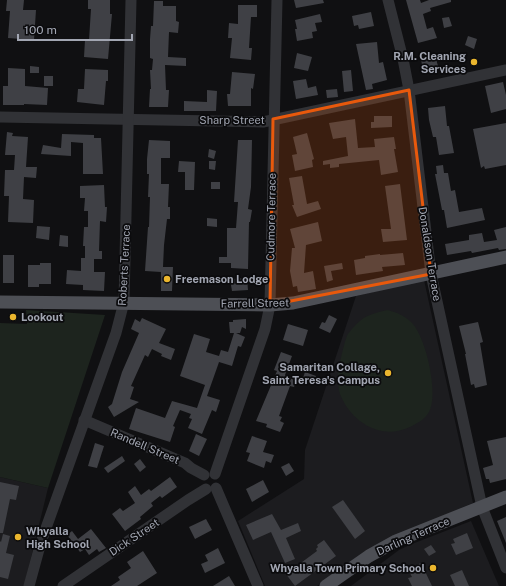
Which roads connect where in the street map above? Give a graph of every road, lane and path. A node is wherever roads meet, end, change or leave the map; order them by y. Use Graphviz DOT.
graph roads {
  1 [pos="131,0"];
  2 [pos="277,0"];
  3 [pos="388,0"];
  4 [pos="506,70"];
  5 [pos="410,90"];
  6 [pos="0,117"];
  7 [pos="129,119"];
  8 [pos="274,119"];
  9 [pos="506,257"];
  10 [pos="431,274"];
  11 [pos="0,302"];
  12 [pos="124,302"];
  13 [pos="270,305"];
  14 [pos="84,420"];
  15 [pos="210,474"];
  16 [pos="211,489"];
  17 [pos="506,497"];
  18 [pos="482,507"];
  19 [pos="506,568"];
  20 [pos="29,586"];
  21 [pos="63,586"];
  22 [pos="258,586"];
  23 [pos="326,586"];
  1 -- 7 [label="street, Roberts Terrace"];
  2 -- 8 [label="street, Cudmore Terrace"];
  3 -- 5 [label="street, Donaldson Terrace"];
  4 -- 5 [label="street, Sharp Street"];
  5 -- 8 [label="street, Sharp Street"];
  5 -- 10 [label="street, Donaldson Terrace"];
  6 -- 7 [label="street, Sharp Street"];
  7 -- 8 [label="street, Sharp Street"];
  7 -- 12 [label="street, Roberts Terrace"];
  8 -- 13 [label="street, Cudmore Terrace"];
  9 -- 10 [label="main road, Farrell Street"];
  10 -- 13 [label="main road, Farrell Street"];
  10 -- 18 [label="street, Donaldson Terrace"];
  11 -- 12 [label="main road, Farrell Street"];
  12 -- 13 [label="main road, Farrell Street"];
  12 -- 14 [label="street, Roberts Terrace"];
  13 -- 15 [label="street, Cudmore Terrace"];
  14 -- 15 [label="street, Randell Street"];
  14 -- 20 [label="street, Roberts Terrace"];
  15 -- 16 [label="street"];
  15 -- 16 [label="street"];
  16 -- 21 [label="street, Dick Street"];
  16 -- 22 [label="street"];
  17 -- 18 [label="main road, Darling Terrace"];
  18 -- 19 [label="street, Donaldson Terrace"];
  18 -- 23 [label="main road, Darling Terrace"];
}
